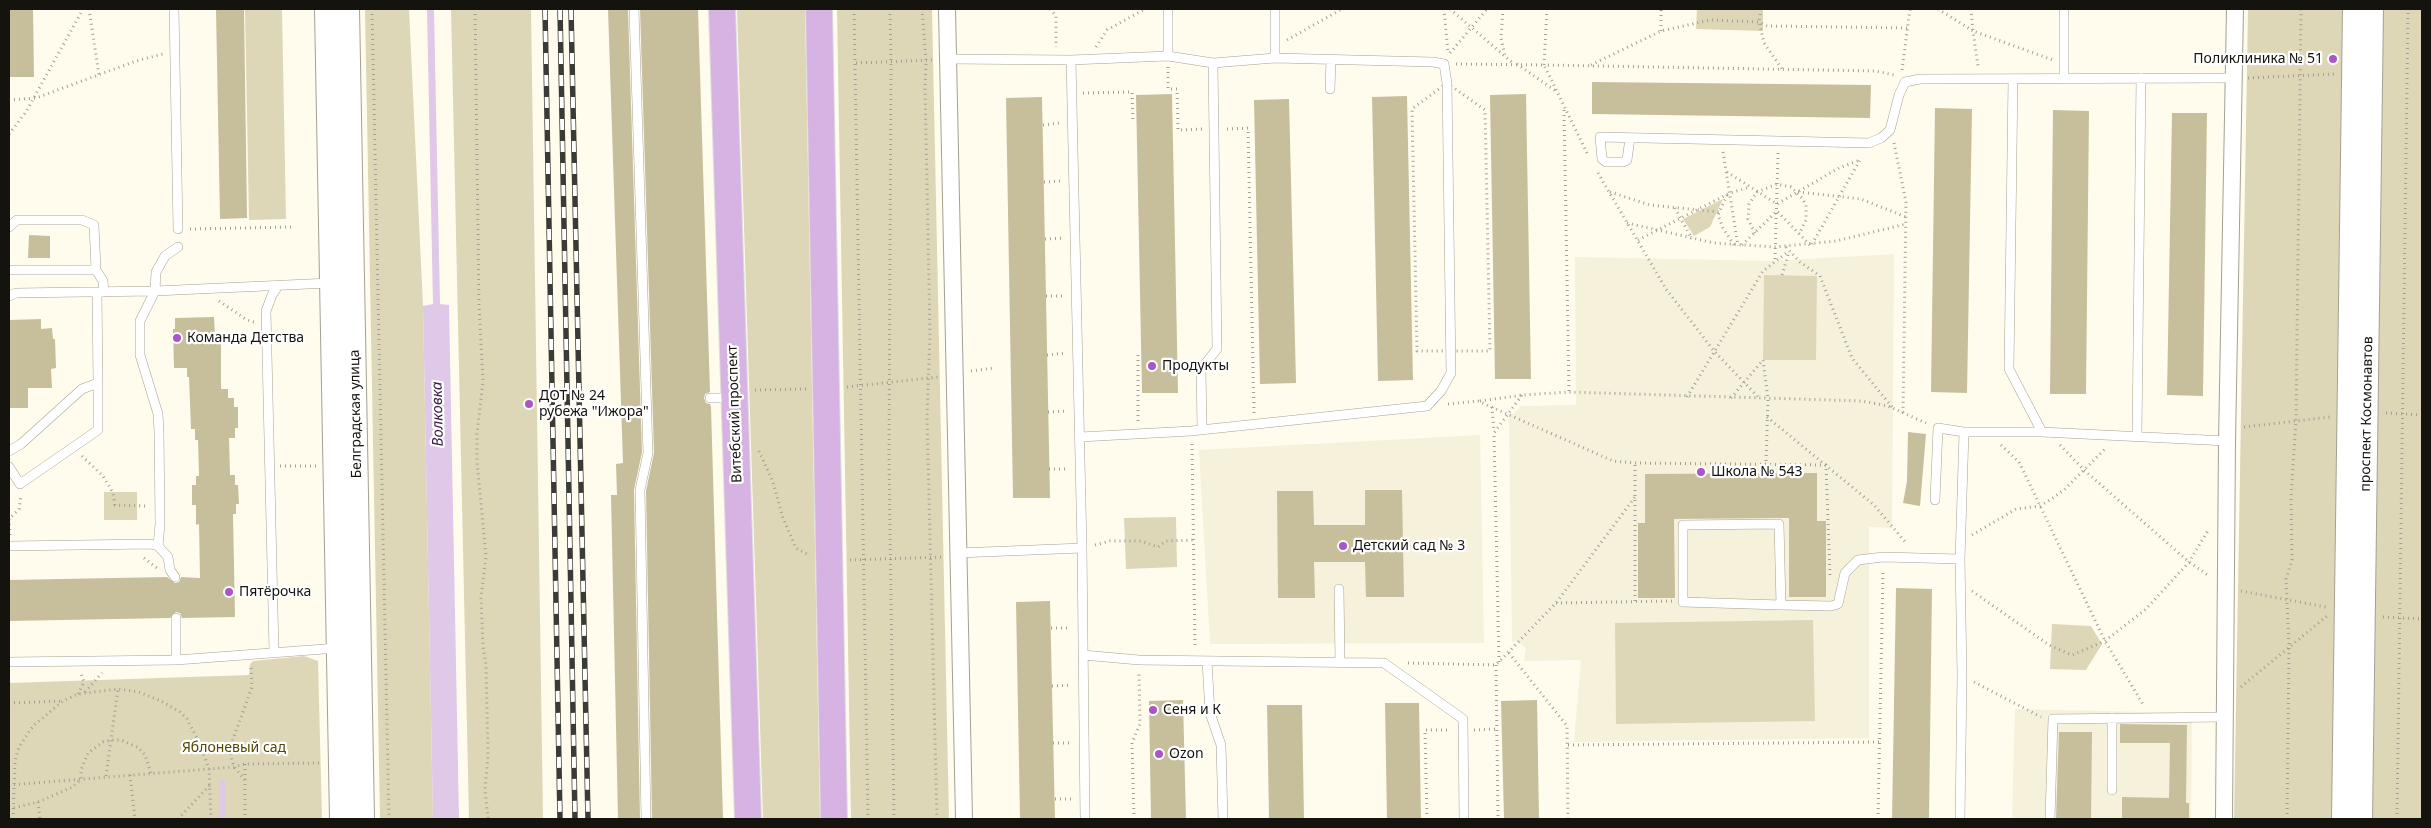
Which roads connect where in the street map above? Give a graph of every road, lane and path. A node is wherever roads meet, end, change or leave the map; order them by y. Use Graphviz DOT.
graph roads {
  1 [pos="83,9"];
  2 [pos="89,9"];
  3 [pos="174,9"];
  4 [pos="326,9"];
  5 [pos="348,9"];
  6 [pos="372,9"];
  7 [pos="475,9"];
  8 [pos="634,9"];
  9 [pos="722,9"];
  10 [pos="819,9"];
  11 [pos="854,9"];
  12 [pos="890,9"];
  13 [pos="922,9"];
  14 [pos="947,9"];
  15 [pos="1050,9"];
  16 [pos="1145,9"];
  17 [pos="1168,9"];
  18 [pos="1275,9"];
  19 [pos="1342,9"];
  20 [pos="1444,9"];
  21 [pos="1450,9"];
  22 [pos="1487,9"];
  23 [pos="1503,9"];
  24 [pos="1547,9"];
  25 [pos="1662,9"];
  26 [pos="1760,9"];
  27 [pos="1910,9"];
  28 [pos="1938,9"];
  29 [pos="1971,9"];
  30 [pos="2064,9"];
  31 [pos="2235,9"];
  32 [pos="2301,9"];
  33 [pos="2354,9"];
  34 [pos="2372,9"];
  35 [pos="2408,9"];
  36 [pos="1759,22"];
  37 [pos="1472,28"];
  38 [pos="1908,28"];
  39 [pos="1661,31"];
  40 [pos="1973,31"];
  41 [pos="1275,44"];
  42 [pos="174,53"];
  43 [pos="1448,55"];
  44 [pos="1168,56"];
  45 [pos="1506,57"];
  46 [pos="1275,58"];
  47 [pos="948,59"];
  48 [pos="1088,59"];
  49 [pos="1331,59"];
  50 [pos="1056,60"];
  51 [pos="1071,60"];
  52 [pos="926,61"];
  53 [pos="856,63"];
  54 [pos="892,63"];
  55 [pos="1213,63"];
  56 [pos="1444,64"];
  57 [pos="1515,64"];
  58 [pos="1544,64"];
  59 [pos="2064,64"];
  60 [pos="1589,66"];
  61 [pos="1782,69"];
  62 [pos="2340,74"];
  63 [pos="99,75"];
  64 [pos="2300,75"];
  65 [pos="2141,78"];
  66 [pos="2234,78"];
  67 [pos="1980,79"];
  68 [pos="2013,79"];
  69 [pos="2064,79"];
  70 [pos="1330,89"];
  71 [pos="1072,93"];
  72 [pos="1557,93"];
  73 [pos="34,98"];
  74 [pos="9,100"];
  75 [pos="1564,108"];
  76 [pos="1133,122"];
  77 [pos="1214,129"];
  78 [pos="9,134"];
  79 [pos="1630,138"];
  80 [pos="1721,140"];
  81 [pos="1894,140"];
  82 [pos="1778,141"];
  83 [pos="1864,153"];
  84 [pos="1860,160"];
  85 [pos="1592,163"];
  86 [pos="1596,170"];
  87 [pos="1727,172"];
  88 [pos="1778,184"];
  89 [pos="1750,187"];
  90 [pos="1609,192"];
  91 [pos="1757,192"];
  92 [pos="1797,192"];
  93 [pos="1728,194"];
  94 [pos="1840,196"];
  95 [pos="1777,204"];
  96 [pos="1675,208"];
  97 [pos="1696,210"];
  98 [pos="1719,212"];
  99 [pos="1777,212"];
  100 [pos="1906,217"];
  101 [pos="1680,218"];
  102 [pos="1628,223"];
  103 [pos="1906,224"];
  104 [pos="9,227"];
  105 [pos="291,227"];
  106 [pos="178,229"];
  107 [pos="1655,231"];
  108 [pos="1754,233"];
  109 [pos="1799,234"];
  110 [pos="1692,239"];
  111 [pos="1638,240"];
  112 [pos="1811,245"];
  113 [pos="1738,246"];
  114 [pos="178,247"];
  115 [pos="1776,247"];
  116 [pos="1785,247"];
  117 [pos="1789,251"];
  118 [pos="1775,260"];
  119 [pos="9,270"];
  120 [pos="96,270"];
  121 [pos="1782,275"];
  122 [pos="342,282"];
  123 [pos="278,286"];
  124 [pos="155,291"];
  125 [pos="100,292"];
  126 [pos="9,296"];
  127 [pos="1046,296"];
  128 [pos="1076,296"];
  129 [pos="215,298"];
  130 [pos="266,326"];
  131 [pos="1714,351"];
  132 [pos="1078,352"];
  133 [pos="1047,354"];
  134 [pos="1138,356"];
  135 [pos="994,368"];
  136 [pos="955,374"];
  137 [pos="928,378"];
  138 [pos="890,382"];
  139 [pos="98,383"];
  140 [pos="861,386"];
  141 [pos="826,389"];
  142 [pos="1569,392"];
  143 [pos="1523,395"];
  144 [pos="1687,397"];
  145 [pos="722,398"];
  146 [pos="1731,398"];
  147 [pos="647,399"];
  148 [pos="657,399"];
  149 [pos="1760,399"];
  150 [pos="1768,400"];
  151 [pos="1478,401"];
  152 [pos="1427,406"];
  153 [pos="1492,407"];
  154 [pos="1893,408"];
  155 [pos="1079,411"];
  156 [pos="1048,412"];
  157 [pos="1902,412"];
  158 [pos="2378,412"];
  159 [pos="1508,414"];
  160 [pos="2403,414"];
  161 [pos="2422,414"];
  162 [pos="1767,417"];
  163 [pos="2338,417"];
  164 [pos="2296,420"];
  165 [pos="1254,424"];
  166 [pos="1938,428"];
  167 [pos="1202,429"];
  168 [pos="1191,431"];
  169 [pos="1964,432"];
  170 [pos="2047,432"];
  171 [pos="1494,433"];
  172 [pos="1981,433"];
  173 [pos="1138,435"];
  174 [pos="2119,435"];
  175 [pos="2137,435"];
  176 [pos="2227,435"];
  177 [pos="1080,437"];
  178 [pos="74,447"];
  179 [pos="9,451"];
  180 [pos="1635,463"];
  181 [pos="1766,463"];
  182 [pos="1826,465"];
  183 [pos="269,466"];
  184 [pos="322,466"];
  185 [pos="9,467"];
  186 [pos="1080,468"];
  187 [pos="1049,469"];
  188 [pos="2084,470"];
  189 [pos="20,484"];
  190 [pos="1635,497"];
  191 [pos="1935,500"];
  192 [pos="160,506"];
  193 [pos="2040,506"];
  194 [pos="2210,527"];
  195 [pos="1193,540"];
  196 [pos="1110,541"];
  197 [pos="1960,542"];
  198 [pos="10,546"];
  199 [pos="158,546"];
  200 [pos="1082,548"];
  201 [pos="958,553"];
  202 [pos="168,557"];
  203 [pos="1883,557"];
  204 [pos="1918,558"];
  205 [pos="1960,558"];
  206 [pos="2189,562"];
  207 [pos="156,567"];
  208 [pos="175,577"];
  209 [pos="2210,577"];
  210 [pos="1961,584"];
  211 [pos="1339,589"];
  212 [pos="2238,591"];
  213 [pos="1635,600"];
  214 [pos="2287,600"];
  215 [pos="1682,602"];
  216 [pos="1556,603"];
  217 [pos="1781,605"];
  218 [pos="1830,606"];
  219 [pos="2375,613"];
  220 [pos="176,618"];
  221 [pos="2401,618"];
  222 [pos="2422,619"];
  223 [pos="1051,628"];
  224 [pos="1083,629"];
  225 [pos="2105,641"];
  226 [pos="2289,645"];
  227 [pos="349,647"];
  228 [pos="274,652"];
  229 [pos="1509,653"];
  230 [pos="250,654"];
  231 [pos="1083,655"];
  232 [pos="112,660"];
  233 [pos="176,660"];
  234 [pos="1139,660"];
  235 [pos="1195,660"];
  236 [pos="1207,660"];
  237 [pos="72,661"];
  238 [pos="9,662"];
  239 [pos="1340,662"];
  240 [pos="1384,663"];
  241 [pos="1498,664"];
  242 [pos="86,675"];
  243 [pos="1962,676"];
  244 [pos="84,682"];
  245 [pos="1084,685"];
  246 [pos="1052,686"];
  247 [pos="118,689"];
  248 [pos="90,690"];
  249 [pos="2236,692"];
  250 [pos="78,694"];
  251 [pos="63,701"];
  252 [pos="9,702"];
  253 [pos="2151,717"];
  254 [pos="2226,717"];
  255 [pos="2112,718"];
  256 [pos="2053,724"];
  257 [pos="1497,729"];
  258 [pos="1463,730"];
  259 [pos="112,740"];
  260 [pos="1880,742"];
  261 [pos="1054,743"];
  262 [pos="1084,743"];
  263 [pos="1568,745"];
  264 [pos="323,763"];
  265 [pos="245,764"];
  266 [pos="234,767"];
  267 [pos="225,768"];
  268 [pos="208,769"];
  269 [pos="151,773"];
  270 [pos="130,774"];
  271 [pos="106,776"];
  272 [pos="81,779"];
  273 [pos="245,780"];
  274 [pos="210,784"];
  275 [pos="11,785"];
  276 [pos="2112,790"];
  277 [pos="38,802"];
  278 [pos="11,809"];
  279 [pos="13,819"];
  280 [pos="40,819"];
  281 [pos="135,819"];
  282 [pos="178,819"];
  283 [pos="211,819"];
  284 [pos="245,819"];
  285 [pos="341,819"];
  286 [pos="364,819"];
  287 [pos="389,819"];
  288 [pos="488,819"];
  289 [pos="646,819"];
  290 [pos="748,819"];
  291 [pos="834,819"];
  292 [pos="868,819"];
  293 [pos="894,819"];
  294 [pos="937,819"];
  295 [pos="964,819"];
  296 [pos="1085,819"];
  297 [pos="1134,819"];
  298 [pos="1224,819"];
  299 [pos="1427,819"];
  300 [pos="1464,819"];
  301 [pos="1498,819"];
  302 [pos="1568,819"];
  303 [pos="1878,819"];
  304 [pos="1960,819"];
  305 [pos="2050,819"];
  306 [pos="2224,819"];
  307 [pos="2287,819"];
  308 [pos="2342,819"];
  309 [pos="2361,819"];
  310 [pos="2397,819"];
  1 -- 73 [label="path"];
  2 -- 63 [label="path"];
  3 -- 42 [label="lane"];
  4 -- 122 [label="street, Белградская улица"];
  5 -- 122 [label="street, Белградская улица"];
  6 -- 287 [label="path"];
  7 -- 288 [label="path"];
  8 -- 147 [label="lane"];
  9 -- 145 [label="main road, Витебский проспект"];
  10 -- 141 [label="main road"];
  11 -- 53 [label="path"];
  12 -- 54 [label="path"];
  13 -- 52 [label="path"];
  14 -- 47 [label="street"];
  15 -- 50 [label="path"];
  16 -- 48 [label="path"];
  17 -- 44 [label="lane"];
  18 -- 41 [label="lane"];
  19 -- 41 [label="path"];
  20 -- 43 [label="path"];
  21 -- 37 [label="path"];
  22 -- 37 [label="path"];
  23 -- 45 [label="path"];
  24 -- 58 [label="path"];
  25 -- 39 [label="path"];
  26 -- 36 [label="path"];
  27 -- 38 [label="path"];
  28 -- 40 [label="path"];
  29 -- 40 [label="path"];
  30 -- 59 [label="lane"];
  31 -- 66 [label="street"];
  32 -- 64 [label="path"];
  33 -- 308 [label="street, проспект Космонавтов"];
  34 -- 309 [label="street, проспект Космонавтов"];
  35 -- 160 [label="path"];
  36 -- 38 [label="path"];
  36 -- 39 [label="path"];
  36 -- 61 [label="path"];
  37 -- 43 [label="path"];
  37 -- 45 [label="path"];
  38 -- 61 [label="path"];
  39 -- 60 [label="path"];
  40 -- 59 [label="path"];
  40 -- 67 [label="path"];
  41 -- 46 [label="lane"];
  42 -- 63 [label="path"];
  42 -- 106 [label="lane"];
  43 -- 56 [label="path"];
  44 -- 48 [label="lane"];
  44 -- 55 [label="lane"];
  44 -- 77 [label="path"];
  45 -- 57 [label="path"];
  46 -- 49 [label="lane"];
  46 -- 55 [label="lane"];
  47 -- 50 [label="lane"];
  47 -- 52 [label="path"];
  47 -- 136 [label="street"];
  48 -- 51 [label="lane"];
  49 -- 56 [label="lane"];
  49 -- 70 [label="lane"];
  50 -- 51 [label="lane"];
  51 -- 71 [label="lane"];
  52 -- 54 [label="path"];
  52 -- 137 [label="path"];
  53 -- 54 [label="path"];
  53 -- 140 [label="path"];
  54 -- 138 [label="path"];
  55 -- 77 [label="lane"];
  56 -- 57 [label="path"];
  56 -- 152 [label="lane"];
  57 -- 58 [label="path"];
  57 -- 72 [label="path"];
  58 -- 60 [label="path"];
  58 -- 72 [label="path"];
  59 -- 69 [label="lane"];
  60 -- 61 [label="path"];
  62 -- 64 [label="path"];
  63 -- 73 [label="path"];
  64 -- 66 [label="path"];
  64 -- 164 [label="path"];
  65 -- 66 [label="lane"];
  65 -- 69 [label="lane"];
  65 -- 175 [label="lane"];
  66 -- 176 [label="street"];
  67 -- 68 [label="lane"];
  67 -- 82 [label="lane"];
  68 -- 69 [label="lane"];
  68 -- 170 [label="lane"];
  71 -- 76 [label="path"];
  71 -- 128 [label="lane"];
  72 -- 75 [label="path"];
  73 -- 74 [label="path"];
  73 -- 78 [label="path"];
  75 -- 85 [label="path"];
  75 -- 142 [label="path"];
  77 -- 165 [label="path"];
  77 -- 167 [label="lane"];
  79 -- 80 [label="lane"];
  80 -- 82 [label="lane"];
  80 -- 87 [label="path"];
  81 -- 100 [label="path"];
  82 -- 88 [label="path"];
  83 -- 84 [label="path"];
  84 -- 92 [label="path"];
  84 -- 94 [label="path"];
  86 -- 90 [label="path"];
  87 -- 89 [label="path"];
  87 -- 93 [label="path"];
  88 -- 91 [label="path"];
  88 -- 92 [label="path"];
  88 -- 95 [label="path"];
  89 -- 91 [label="path"];
  89 -- 93 [label="path"];
  90 -- 96 [label="path"];
  90 -- 102 [label="path"];
  91 -- 95 [label="path"];
  91 -- 108 [label="path"];
  92 -- 94 [label="path"];
  92 -- 95 [label="path"];
  92 -- 109 [label="path"];
  93 -- 97 [label="path"];
  93 -- 98 [label="path"];
  93 -- 113 [label="path"];
  94 -- 100 [label="path"];
  94 -- 112 [label="path"];
  95 -- 99 [label="path"];
  96 -- 97 [label="path"];
  96 -- 101 [label="path"];
  97 -- 98 [label="path"];
  97 -- 101 [label="path"];
  98 -- 113 [label="path"];
  99 -- 108 [label="path"];
  99 -- 109 [label="path"];
  99 -- 115 [label="path"];
  100 -- 103 [label="path"];
  101 -- 107 [label="path"];
  101 -- 110 [label="path"];
  102 -- 107 [label="path"];
  102 -- 111 [label="path"];
  103 -- 112 [label="path"];
  103 -- 157 [label="path"];
  104 -- 120 [label="lane"];
  105 -- 106 [label="path"];
  107 -- 110 [label="path"];
  107 -- 111 [label="path"];
  108 -- 113 [label="path"];
  109 -- 112 [label="path"];
  110 -- 113 [label="path"];
  111 -- 131 [label="path"];
  112 -- 116 [label="path"];
  113 -- 115 [label="path"];
  114 -- 124 [label="lane"];
  115 -- 116 [label="path"];
  115 -- 118 [label="path"];
  116 -- 117 [label="path"];
  117 -- 118 [label="path"];
  117 -- 121 [label="path"];
  117 -- 154 [label="path"];
  118 -- 131 [label="path"];
  119 -- 120 [label="lane"];
  120 -- 125 [label="lane"];
  122 -- 123 [label="lane"];
  122 -- 227 [label="street, Белградская улица"];
  123 -- 124 [label="lane"];
  123 -- 130 [label="lane"];
  124 -- 125 [label="lane"];
  124 -- 192 [label="lane"];
  125 -- 126 [label="lane"];
  125 -- 139 [label="lane"];
  127 -- 128 [label="path"];
  128 -- 132 [label="lane"];
  129 -- 130 [label="path"];
  130 -- 183 [label="lane"];
  131 -- 144 [label="path"];
  131 -- 149 [label="path"];
  132 -- 133 [label="path"];
  132 -- 155 [label="lane"];
  134 -- 173 [label="path"];
  135 -- 136 [label="path"];
  136 -- 137 [label="path"];
  136 -- 201 [label="street"];
  137 -- 138 [label="path"];
  137 -- 294 [label="path"];
  138 -- 140 [label="path"];
  138 -- 293 [label="path"];
  139 -- 178 [label="lane"];
  139 -- 179 [label="lane"];
  140 -- 141 [label="path"];
  140 -- 292 [label="path"];
  141 -- 145 [label="path"];
  141 -- 291 [label="main road"];
  142 -- 143 [label="path"];
  142 -- 144 [label="path"];
  143 -- 151 [label="path"];
  143 -- 159 [label="path"];
  144 -- 146 [label="path"];
  145 -- 290 [label="main road, Витебский проспект"];
  146 -- 149 [label="path"];
  146 -- 150 [label="path"];
  147 -- 148 [label="lane"];
  147 -- 289 [label="lane"];
  149 -- 150 [label="path"];
  150 -- 154 [label="path"];
  150 -- 162 [label="path"];
  151 -- 152 [label="path"];
  151 -- 153 [label="path"];
  152 -- 165 [label="lane"];
  153 -- 159 [label="path"];
  153 -- 171 [label="path"];
  154 -- 157 [label="path"];
  155 -- 156 [label="path"];
  155 -- 177 [label="lane"];
  157 -- 166 [label="path"];
  158 -- 160 [label="path"];
  159 -- 171 [label="path"];
  159 -- 180 [label="path"];
  160 -- 161 [label="path"];
  160 -- 221 [label="path"];
  162 -- 181 [label="path"];
  162 -- 182 [label="path"];
  163 -- 164 [label="path"];
  164 -- 176 [label="path"];
  164 -- 214 [label="path"];
  165 -- 167 [label="lane"];
  166 -- 169 [label="lane"];
  166 -- 191 [label="lane"];
  167 -- 168 [label="lane"];
  168 -- 173 [label="lane"];
  168 -- 195 [label="path"];
  169 -- 172 [label="lane"];
  169 -- 197 [label="lane"];
  170 -- 172 [label="lane"];
  170 -- 174 [label="lane"];
  170 -- 188 [label="path"];
  171 -- 241 [label="path"];
  172 -- 193 [label="path"];
  173 -- 177 [label="lane"];
  174 -- 175 [label="lane"];
  174 -- 188 [label="path"];
  175 -- 176 [label="lane"];
  176 -- 254 [label="street"];
  177 -- 186 [label="lane"];
  178 -- 189 [label="lane"];
  178 -- 192 [label="path"];
  180 -- 181 [label="path"];
  180 -- 190 [label="path"];
  181 -- 182 [label="path"];
  182 -- 204 [label="path"];
  182 -- 218 [label="path"];
  183 -- 184 [label="path"];
  183 -- 228 [label="lane"];
  185 -- 189 [label="lane"];
  186 -- 187 [label="path"];
  186 -- 200 [label="lane"];
  188 -- 193 [label="path"];
  188 -- 206 [label="path"];
  189 -- 198 [label="path"];
  190 -- 213 [label="path"];
  190 -- 216 [label="path"];
  192 -- 199 [label="lane"];
  193 -- 197 [label="path"];
  193 -- 225 [label="path"];
  194 -- 206 [label="path"];
  195 -- 196 [label="path"];
  195 -- 235 [label="path"];
  197 -- 205 [label="lane"];
  198 -- 199 [label="lane"];
  199 -- 202 [label="lane"];
  200 -- 201 [label="lane"];
  200 -- 224 [label="lane"];
  201 -- 295 [label="street"];
  202 -- 207 [label="path"];
  202 -- 208 [label="lane"];
  203 -- 204 [label="lane"];
  203 -- 218 [label="lane"];
  203 -- 260 [label="path"];
  204 -- 205 [label="lane"];
  205 -- 210 [label="lane"];
  206 -- 209 [label="path"];
  206 -- 225 [label="path"];
  210 -- 225 [label="path"];
  210 -- 243 [label="lane"];
  211 -- 239 [label="lane"];
  212 -- 214 [label="path"];
  213 -- 215 [label="path"];
  213 -- 216 [label="path"];
  214 -- 226 [label="path"];
  214 -- 226 [label="path"];
  215 -- 217 [label="lane"];
  215 -- 217 [label="lane"];
  216 -- 229 [label="path"];
  217 -- 218 [label="lane"];
  219 -- 221 [label="path"];
  220 -- 233 [label="lane"];
  221 -- 222 [label="path"];
  221 -- 310 [label="path"];
  223 -- 224 [label="path"];
  224 -- 231 [label="lane"];
  225 -- 253 [label="path"];
  226 -- 249 [label="path"];
  226 -- 307 [label="path"];
  227 -- 228 [label="lane"];
  227 -- 285 [label="street, Белградская улица"];
  227 -- 286 [label="street, Белградская улица"];
  228 -- 230 [label="lane"];
  229 -- 241 [label="path"];
  229 -- 263 [label="path"];
  230 -- 233 [label="lane"];
  230 -- 266 [label="path"];
  231 -- 234 [label="lane"];
  231 -- 245 [label="lane"];
  232 -- 233 [label="lane"];
  232 -- 237 [label="lane"];
  232 -- 248 [label="path"];
  234 -- 235 [label="lane"];
  234 -- 297 [label="path"];
  235 -- 236 [label="lane"];
  236 -- 239 [label="lane"];
  236 -- 298 [label="lane"];
  237 -- 238 [label="lane"];
  237 -- 244 [label="path"];
  239 -- 240 [label="lane"];
  240 -- 241 [label="path"];
  240 -- 258 [label="lane"];
  241 -- 257 [label="path"];
  242 -- 244 [label="path"];
  243 -- 256 [label="path"];
  243 -- 304 [label="lane"];
  244 -- 248 [label="path"];
  244 -- 250 [label="path"];
  245 -- 246 [label="path"];
  245 -- 262 [label="lane"];
  247 -- 248 [label="path"];
  247 -- 259 [label="path"];
  247 -- 268 [label="path"];
  248 -- 250 [label="path"];
  250 -- 251 [label="path"];
  251 -- 252 [label="path"];
  251 -- 275 [label="path"];
  253 -- 254 [label="lane"];
  253 -- 255 [label="lane"];
  254 -- 306 [label="street"];
  255 -- 256 [label="lane"];
  255 -- 276 [label="lane"];
  256 -- 305 [label="lane"];
  257 -- 258 [label="path"];
  257 -- 301 [label="path"];
  258 -- 299 [label="path"];
  258 -- 300 [label="lane"];
  259 -- 269 [label="path"];
  259 -- 271 [label="path"];
  259 -- 272 [label="path"];
  260 -- 263 [label="path"];
  260 -- 303 [label="path"];
  261 -- 262 [label="path"];
  262 -- 296 [label="lane"];
  263 -- 302 [label="path"];
  264 -- 265 [label="path"];
  265 -- 266 [label="path"];
  265 -- 273 [label="path"];
  266 -- 267 [label="path"];
  266 -- 273 [label="path"];
  267 -- 268 [label="path"];
  267 -- 273 [label="path"];
  268 -- 269 [label="path"];
  268 -- 274 [label="path"];
  269 -- 270 [label="path"];
  270 -- 271 [label="path"];
  270 -- 281 [label="path"];
  271 -- 272 [label="path"];
  272 -- 275 [label="path"];
  272 -- 277 [label="path"];
  273 -- 284 [label="path"];
  274 -- 282 [label="path"];
  274 -- 283 [label="path"];
  275 -- 278 [label="path"];
  277 -- 278 [label="path"];
  277 -- 280 [label="path"];
  278 -- 279 [label="path"];
}
